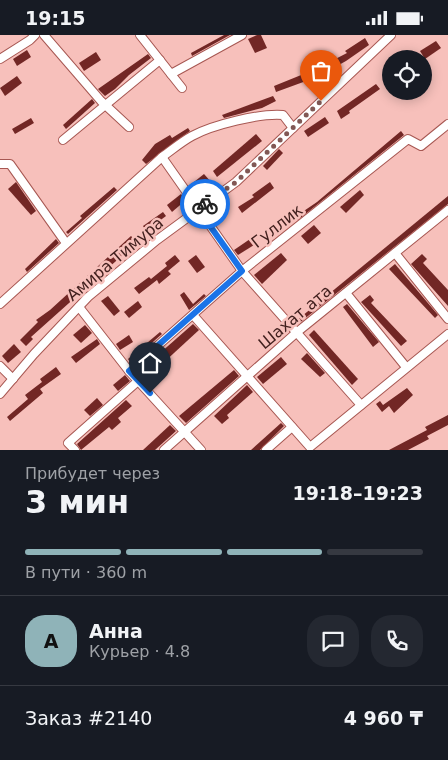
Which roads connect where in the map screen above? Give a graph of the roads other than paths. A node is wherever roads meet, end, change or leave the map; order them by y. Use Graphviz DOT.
graph roads {
  1 [pos="34,35"];
  2 [pos="44,35"];
  3 [pos="140,35"];
  4 [pos="242,35"];
  5 [pos="391,35"];
  6 [pos="0,59"];
  7 [pos="160,60"];
  8 [pos="171,74"];
  9 [pos="182,88"];
  10 [pos="106,105"];
  11 [pos="448,124"];
  12 [pos="129,127"];
  13 [pos="293,128"];
  14 [pos="63,140"];
  15 [pos="162,157"];
  16 [pos="0,164"];
  17 [pos="198,209"];
  18 [pos="448,210"];
  19 [pos="66,243"];
  20 [pos="395,253"];
  21 [pos="242,271"];
  22 [pos="346,293"];
  23 [pos="0,304"];
  24 [pos="79,307"];
  25 [pos="193,315"];
  26 [pos="448,319"];
  27 [pos="296,333"];
  28 [pos="448,334"];
  29 [pos="0,366"];
  30 [pos="406,367"];
  31 [pos="129,371"];
  32 [pos="247,376"];
  33 [pos="13,379"];
  34 [pos="138,381"];
  35 [pos="0,394"];
  36 [pos="361,405"];
  37 [pos="292,427"];
  38 [pos="184,432"];
  39 [pos="75,450"];
  40 [pos="164,450"];
  41 [pos="201,450"];
  42 [pos="266,450"];
  1 -- 6 [label="street"];
  2 -- 10 [label="street"];
  3 -- 7 [label="street"];
  4 -- 8 [label="street"];
  5 -- 13 [label="street, Амира Тимура"];
  7 -- 8 [label="street"];
  7 -- 10 [label="street"];
  8 -- 9 [label="street"];
  10 -- 12 [label="street"];
  10 -- 14 [label="street"];
  11 -- 21 [label="street, Гуллик"];
  13 -- 15 [label="street"];
  13 -- 17 [label="street, Амира Тимура"];
  15 -- 17 [label="street"];
  15 -- 19 [label="street"];
  16 -- 19 [label="street"];
  17 -- 21 [label="street"];
  17 -- 24 [label="street, Амира Тимура"];
  18 -- 20 [label="street, Шахат ата"];
  19 -- 23 [label="street"];
  20 -- 22 [label="street, Шахат ата"];
  20 -- 26 [label="street"];
  21 -- 25 [label="street, Гуллик"];
  21 -- 27 [label="street"];
  22 -- 27 [label="street, Шахат ата"];
  22 -- 30 [label="street"];
  24 -- 31 [label="street"];
  24 -- 33 [label="street, Амира Тимура"];
  25 -- 31 [label="street, Гуллик"];
  25 -- 32 [label="street"];
  27 -- 32 [label="street, Шахат ата"];
  27 -- 36 [label="street"];
  28 -- 30 [label="street"];
  29 -- 33 [label="street"];
  30 -- 36 [label="street"];
  31 -- 34 [label="street"];
  32 -- 37 [label="street"];
  32 -- 38 [label="street, Шахат ата"];
  33 -- 35 [label="street, Амира Тимура"];
  34 -- 38 [label="street"];
  34 -- 39 [label="street"];
  36 -- 37 [label="street"];
  37 -- 42 [label="street"];
  38 -- 40 [label="street, Шахат ата"];
  38 -- 41 [label="street"];
}
